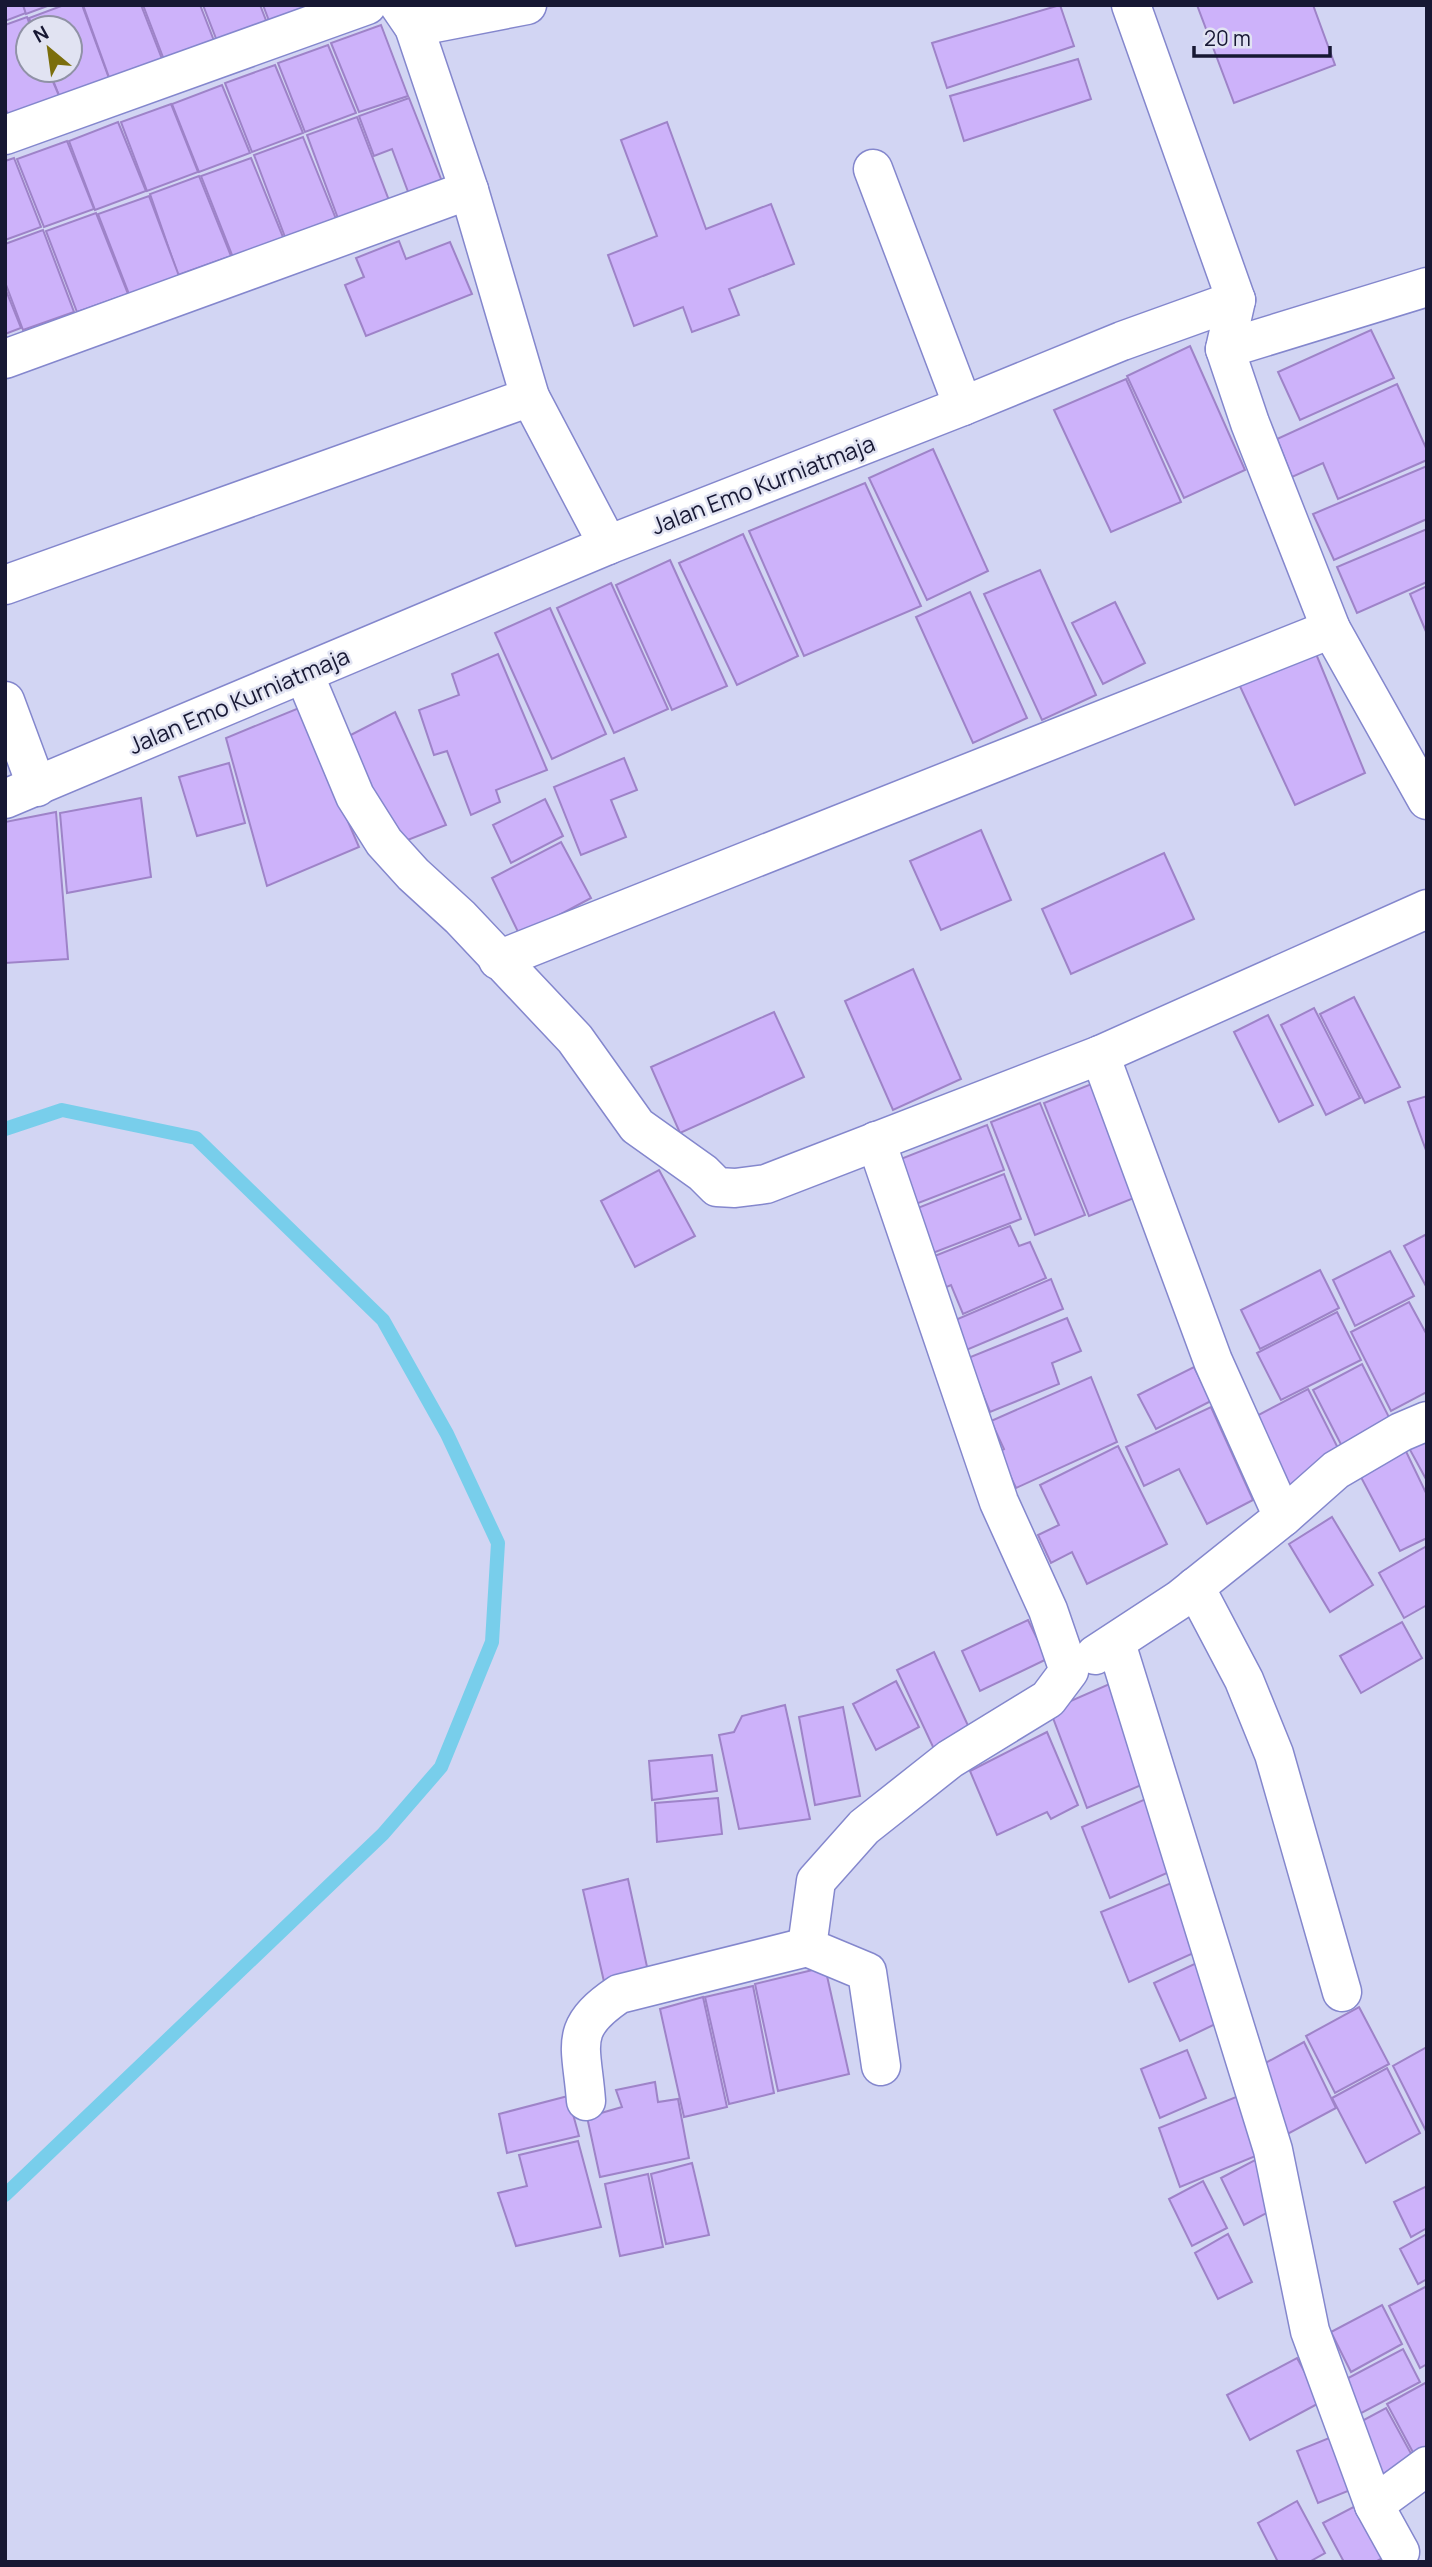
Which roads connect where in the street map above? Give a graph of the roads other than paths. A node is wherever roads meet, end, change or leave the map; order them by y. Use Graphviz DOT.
graph roads {
  1 [pos="367,5"];
  2 [pos="527,5"];
  3 [pos="1131,5"];
  4 [pos="406,16"];
  5 [pos="5,135"];
  6 [pos="873,169"];
  7 [pos="469,190"];
  8 [pos="1427,286"];
  9 [pos="1236,300"];
  10 [pos="1225,349"];
  11 [pos="5,359"];
  12 [pos="530,397"];
  13 [pos="963,406"];
  14 [pos="608,545"];
  15 [pos="5,585"];
  16 [pos="1331,629"];
  17 [pos="304,674"];
  18 [pos="5,701"];
  19 [pos="21,793"];
  20 [pos="1427,800"];
  21 [pos="1427,909"];
  22 [pos="498,960"];
  23 [pos="1100,1055"];
  24 [pos="876,1141"];
  25 [pos="1427,1420"];
  26 [pos="1283,1517"];
  27 [pos="1195,1587"];
  28 [pos="1116,1643"];
  29 [pos="1069,1671"];
  30 [pos="807,1947"];
  31 [pos="1342,1992"];
  32 [pos="881,2066"];
  33 [pos="586,2101"];
  34 [pos="1427,2466"];
  35 [pos="1374,2505"];
  36 [pos="1400,2552"];
  1 -- 5 [label="street"];
  2 -- 4 [label="street"];
  3 -- 9 [label="street"];
  4 -- 7 [label="street"];
  6 -- 13 [label="street"];
  7 -- 11 [label="street"];
  7 -- 12 [label="street"];
  8 -- 10 [label="street"];
  9 -- 10 [label="street"];
  9 -- 13 [label="street, Jalan Emo Kurniatmaja"];
  10 -- 16 [label="street"];
  12 -- 14 [label="street"];
  12 -- 15 [label="street"];
  13 -- 14 [label="street, Jalan Emo Kurniatmaja"];
  14 -- 17 [label="street, Jalan Emo Kurniatmaja"];
  16 -- 20 [label="street"];
  16 -- 22 [label="street"];
  17 -- 19 [label="street, Jalan Emo Kurniatmaja"];
  17 -- 22 [label="street"];
  18 -- 19 [label="street"];
  21 -- 23 [label="street"];
  22 -- 24 [label="street"];
  23 -- 24 [label="street"];
  23 -- 26 [label="street"];
  24 -- 29 [label="street"];
  25 -- 26 [label="street"];
  26 -- 27 [label="street"];
  27 -- 28 [label="street"];
  27 -- 31 [label="street"];
  28 -- 29 [label="street"];
  28 -- 35 [label="street"];
  29 -- 30 [label="street"];
  30 -- 32 [label="street"];
  30 -- 33 [label="street"];
  34 -- 35 [label="street"];
  35 -- 36 [label="street"];
}
